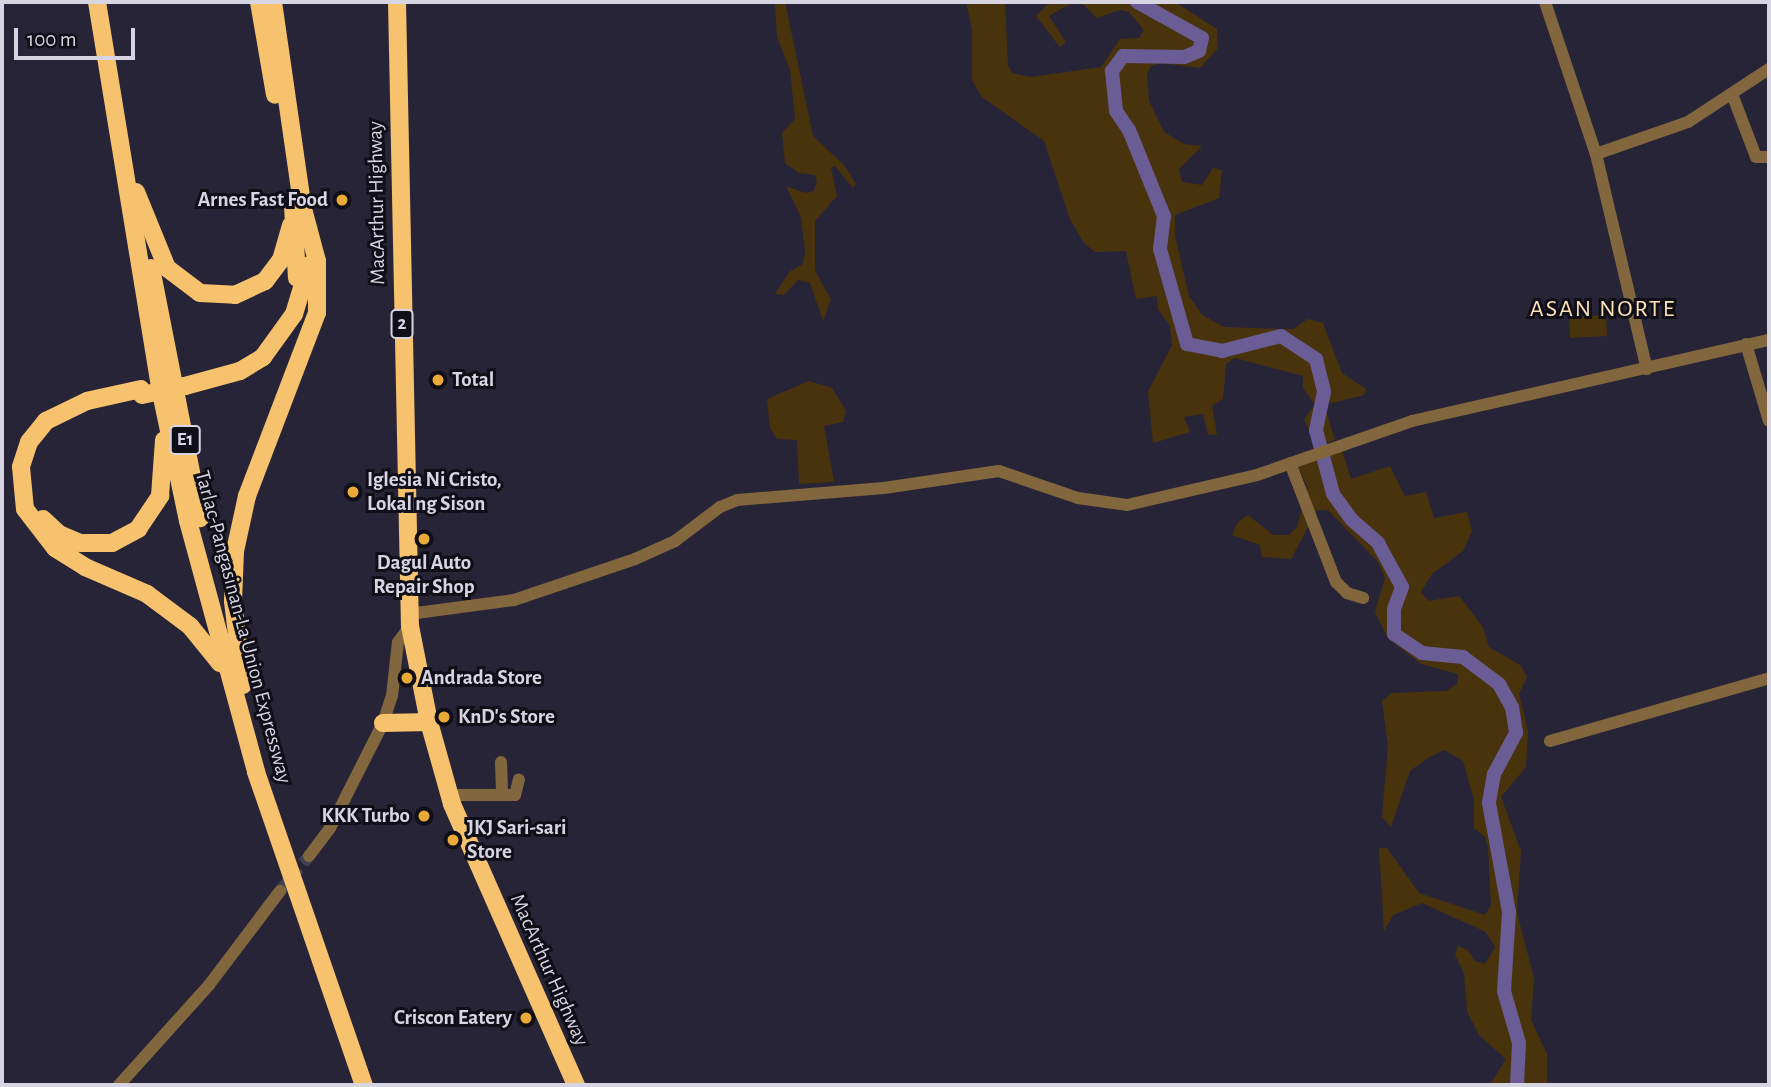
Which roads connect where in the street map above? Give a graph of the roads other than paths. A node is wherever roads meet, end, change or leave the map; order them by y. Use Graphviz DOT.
graph roads {
  1 [pos="97,2"];
  2 [pos="107,2"];
  3 [pos="259,2"];
  4 [pos="273,2"];
  5 [pos="397,2"];
  6 [pos="1545,2"];
  7 [pos="1769,69"];
  8 [pos="1732,94"];
  9 [pos="1596,154"];
  10 [pos="1769,157"];
  11 [pos="136,192"];
  12 [pos="298,205"];
  13 [pos="1769,340"];
  14 [pos="1746,344"];
  15 [pos="1647,369"];
  16 [pos="160,388"];
  17 [pos="142,392"];
  18 [pos="1769,421"];
  19 [pos="1290,463"];
  20 [pos="1363,598"];
  21 [pos="410,620"];
  22 [pos="1769,678"];
  23 [pos="237,683"];
  24 [pos="429,722"];
  25 [pos="383,723"];
  26 [pos="1550,741"];
  27 [pos="501,762"];
  28 [pos="519,779"];
  29 [pos="449,795"];
  30 [pos="502,795"];
  31 [pos="309,856"];
  32 [pos="280,891"];
  33 [pos="119,1085"];
  34 [pos="364,1085"];
  35 [pos="373,1085"];
  36 [pos="576,1085"];
  1 -- 16 [label="highway, Tarlac-Pangasinan-La Union Expressway / E1"];
  2 -- 11 [label="highway, Tarlac-Pangasinan-La Union Expressway / E1"];
  3 -- 12 [label="highway"];
  4 -- 12 [label="highway"];
  5 -- 21 [label="highway, MacArthur Highway / 2"];
  6 -- 9 [label="street"];
  7 -- 8 [label="street"];
  8 -- 9 [label="street"];
  8 -- 10 [label="street"];
  9 -- 15 [label="street"];
  11 -- 12 [label="highway"];
  11 -- 23 [label="highway, Tarlac-Pangasinan-La Union Expressway / E1"];
  12 -- 17 [label="highway"];
  12 -- 23 [label="highway"];
  13 -- 14 [label="street"];
  14 -- 15 [label="street"];
  14 -- 18 [label="street"];
  15 -- 19 [label="street"];
  16 -- 17 [label="highway"];
  16 -- 23 [label="highway, Tarlac-Pangasinan-La Union Expressway / E1"];
  17 -- 23 [label="highway"];
  19 -- 20 [label="street"];
  19 -- 21 [label="street"];
  21 -- 24 [label="highway, MacArthur Highway / 2"];
  21 -- 25 [label="street"];
  22 -- 26 [label="street"];
  23 -- 34 [label="highway, Tarlac-Pangasinan-La Union Expressway / E1"];
  23 -- 35 [label="highway, Tarlac-Pangasinan-La Union Expressway / E1"];
  24 -- 25 [label="highway"];
  24 -- 29 [label="highway, MacArthur Highway / 2"];
  25 -- 31 [label="street"];
  27 -- 30 [label="street"];
  28 -- 30 [label="street"];
  29 -- 30 [label="street"];
  29 -- 36 [label="highway, MacArthur Highway / 2"];
  32 -- 33 [label="street"];
}
